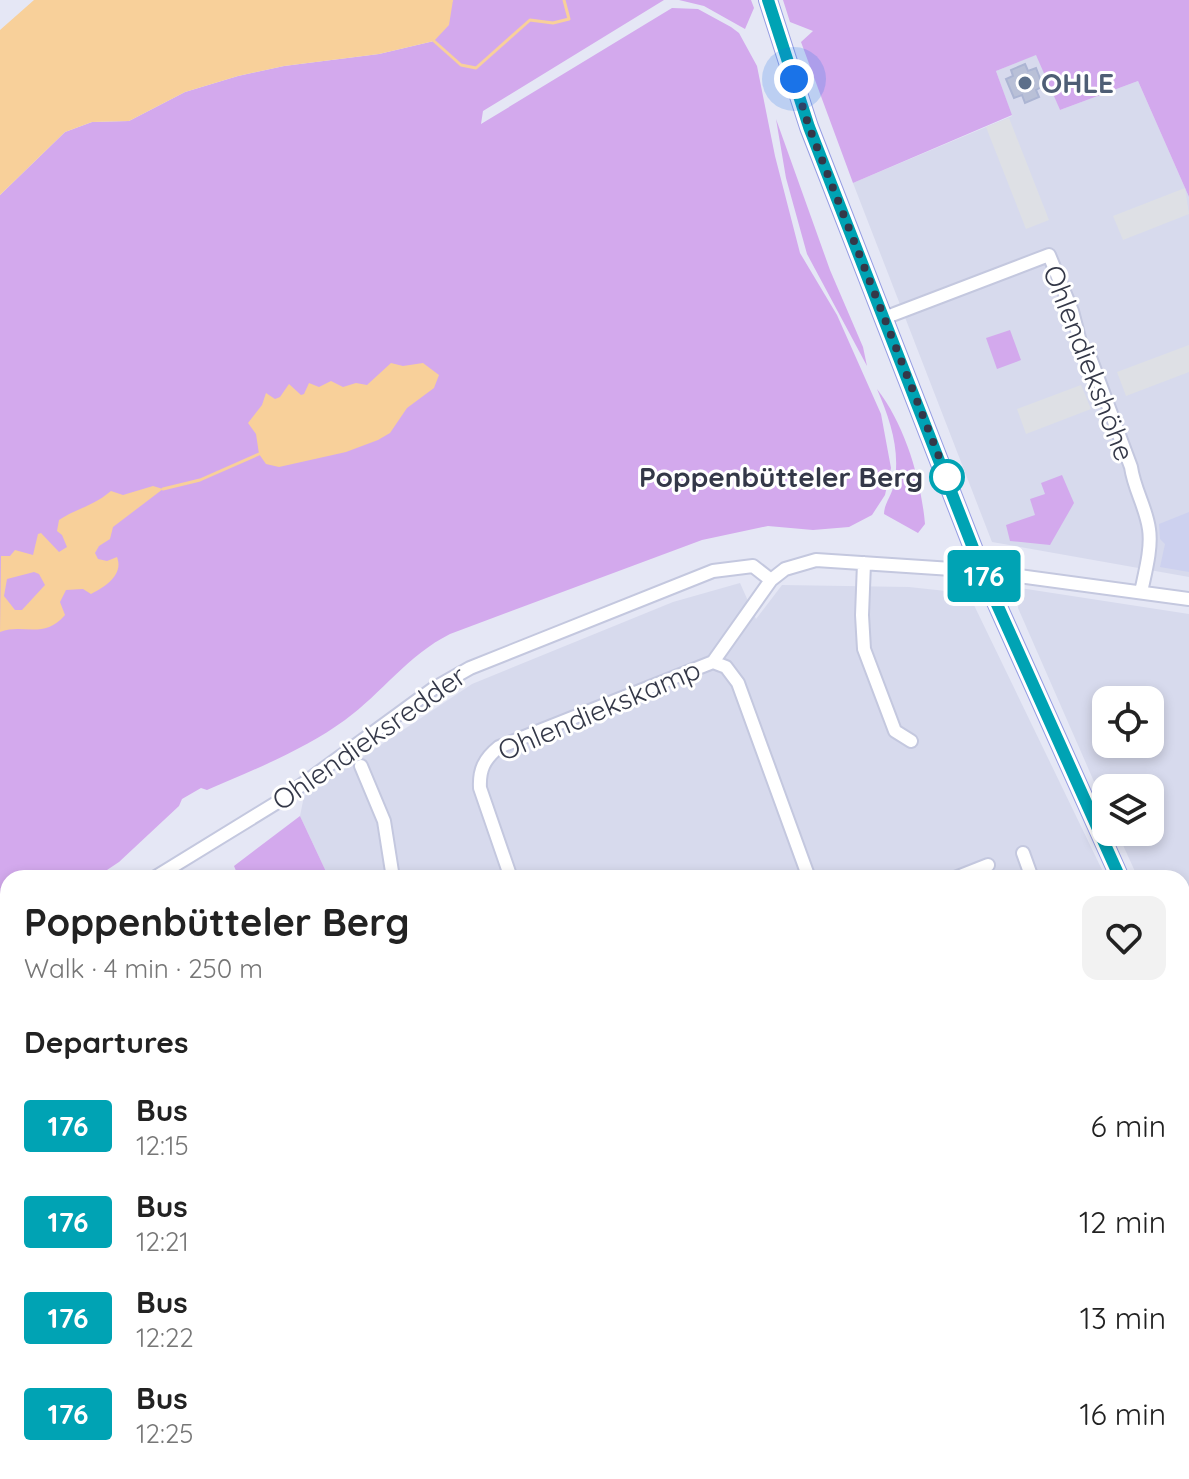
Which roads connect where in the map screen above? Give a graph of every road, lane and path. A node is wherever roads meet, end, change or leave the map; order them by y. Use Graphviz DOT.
graph roads {
  1 [pos="768,0"];
  2 [pos="884,318"];
  3 [pos="864,563"];
  4 [pos="982,571"];
  5 [pos="771,580"];
  6 [pos="1141,592"];
  7 [pos="1189,599"];
  8 [pos="713,662"];
  9 [pos="911,741"];
  10 [pos="361,766"];
  11 [pos="1023,853"];
  12 [pos="988,865"];
  13 [pos="167,870"];
  14 [pos="392,870"];
  15 [pos="508,870"];
  16 [pos="806,870"];
  17 [pos="975,870"];
  18 [pos="1029,870"];
  19 [pos="1116,870"];
  1 -- 2 [label="main road"];
  2 -- 4 [label="main road"];
  2 -- 6 [label="street, Ohlendiekshöhe"];
  3 -- 4 [label="street, Ohlendiekskamp"];
  3 -- 5 [label="street, Ohlendiekskamp"];
  3 -- 9 [label="street"];
  4 -- 6 [label="street, Ohlendiekskamp"];
  4 -- 19 [label="main road"];
  5 -- 8 [label="street, Ohlendiekskamp"];
  5 -- 13 [label="street, Ohlendieksredder"];
  6 -- 7 [label="street, Ohlendiekskamp"];
  8 -- 15 [label="street, Ohlendiekskamp"];
  8 -- 16 [label="street"];
  10 -- 14 [label="street"];
  11 -- 18 [label="street"];
  12 -- 17 [label="street"];
}
